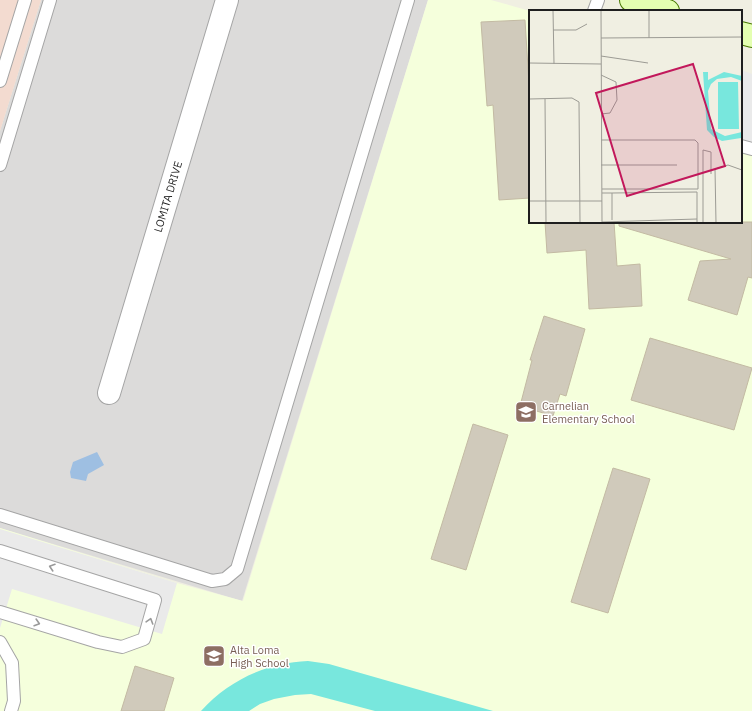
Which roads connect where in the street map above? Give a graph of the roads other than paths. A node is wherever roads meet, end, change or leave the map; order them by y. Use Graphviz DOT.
graph roads {
  1 [pos="25,0"];
  2 [pos="50,0"];
  3 [pos="226,0"];
  4 [pos="408,0"];
  5 [pos="598,0"];
  6 [pos="632,0"];
  7 [pos="594,10"];
  8 [pos="665,10"];
  9 [pos="742,33"];
  10 [pos="752,36"];
  11 [pos="0,81"];
  12 [pos="742,146"];
  13 [pos="752,149"];
  14 [pos="0,165"];
  15 [pos="109,393"];
  16 [pos="0,514"];
  17 [pos="0,551"];
  18 [pos="0,612"];
  19 [pos="0,642"];
  20 [pos="11,711"];
  1 -- 11 [label="lane"];
  2 -- 14 [label="lane"];
  3 -- 15 [label="street, LOMITA DRIVE"];
  4 -- 16 [label="lane"];
  5 -- 7 [label="lane"];
  6 -- 8 [label="main road"];
  9 -- 10 [label="main road"];
  12 -- 13 [label="lane"];
  18 -- 17 [label="lane, one-way"];
  19 -- 20 [label="lane"];
}
